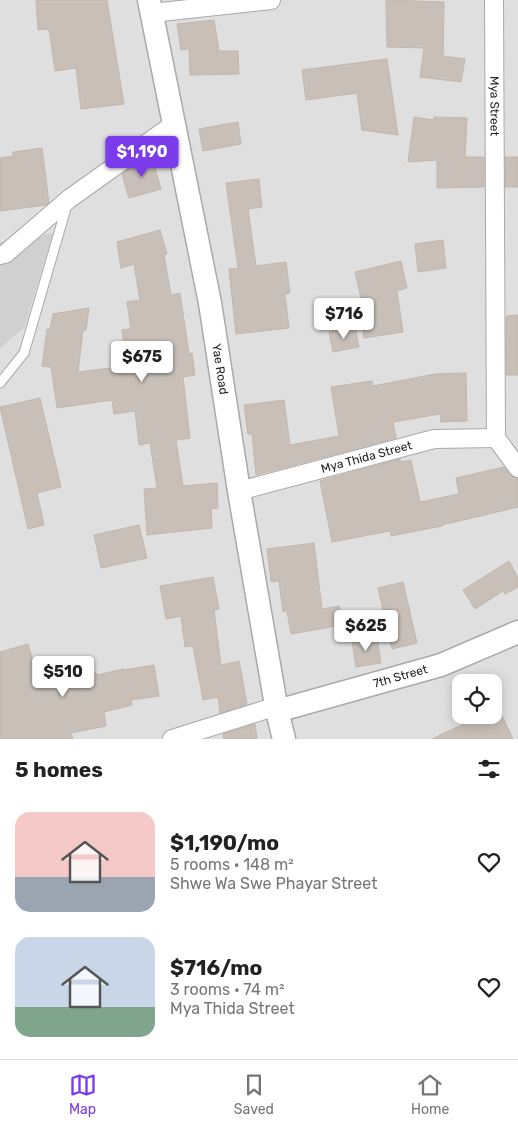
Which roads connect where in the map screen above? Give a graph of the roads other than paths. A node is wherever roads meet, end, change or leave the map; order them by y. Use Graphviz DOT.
graph roads {
  1 [pos="271,0"];
  2 [pos="494,0"];
  3 [pos="150,7"];
  4 [pos="174,124"];
  5 [pos="69,199"];
  6 [pos="0,255"];
  7 [pos="0,383"];
  8 [pos="496,438"];
  9 [pos="518,468"];
  10 [pos="239,491"];
  11 [pos="518,632"];
  12 [pos="277,708"];
  13 [pos="172,739"];
  14 [pos="284,739"];
  1 -- 3 [label="street"];
  2 -- 8 [label="street, Mya Street"];
  3 -- 4 [label="street, Yae Road"];
  4 -- 5 [label="street"];
  4 -- 10 [label="street, Yae Road"];
  5 -- 6 [label="street"];
  5 -- 7 [label="lane"];
  8 -- 9 [label="street"];
  8 -- 10 [label="street, Mya Thida Street"];
  10 -- 12 [label="street, Yae Road"];
  11 -- 12 [label="street, 7th Street"];
  12 -- 13 [label="street"];
  12 -- 14 [label="street, Yae Road"];
}
